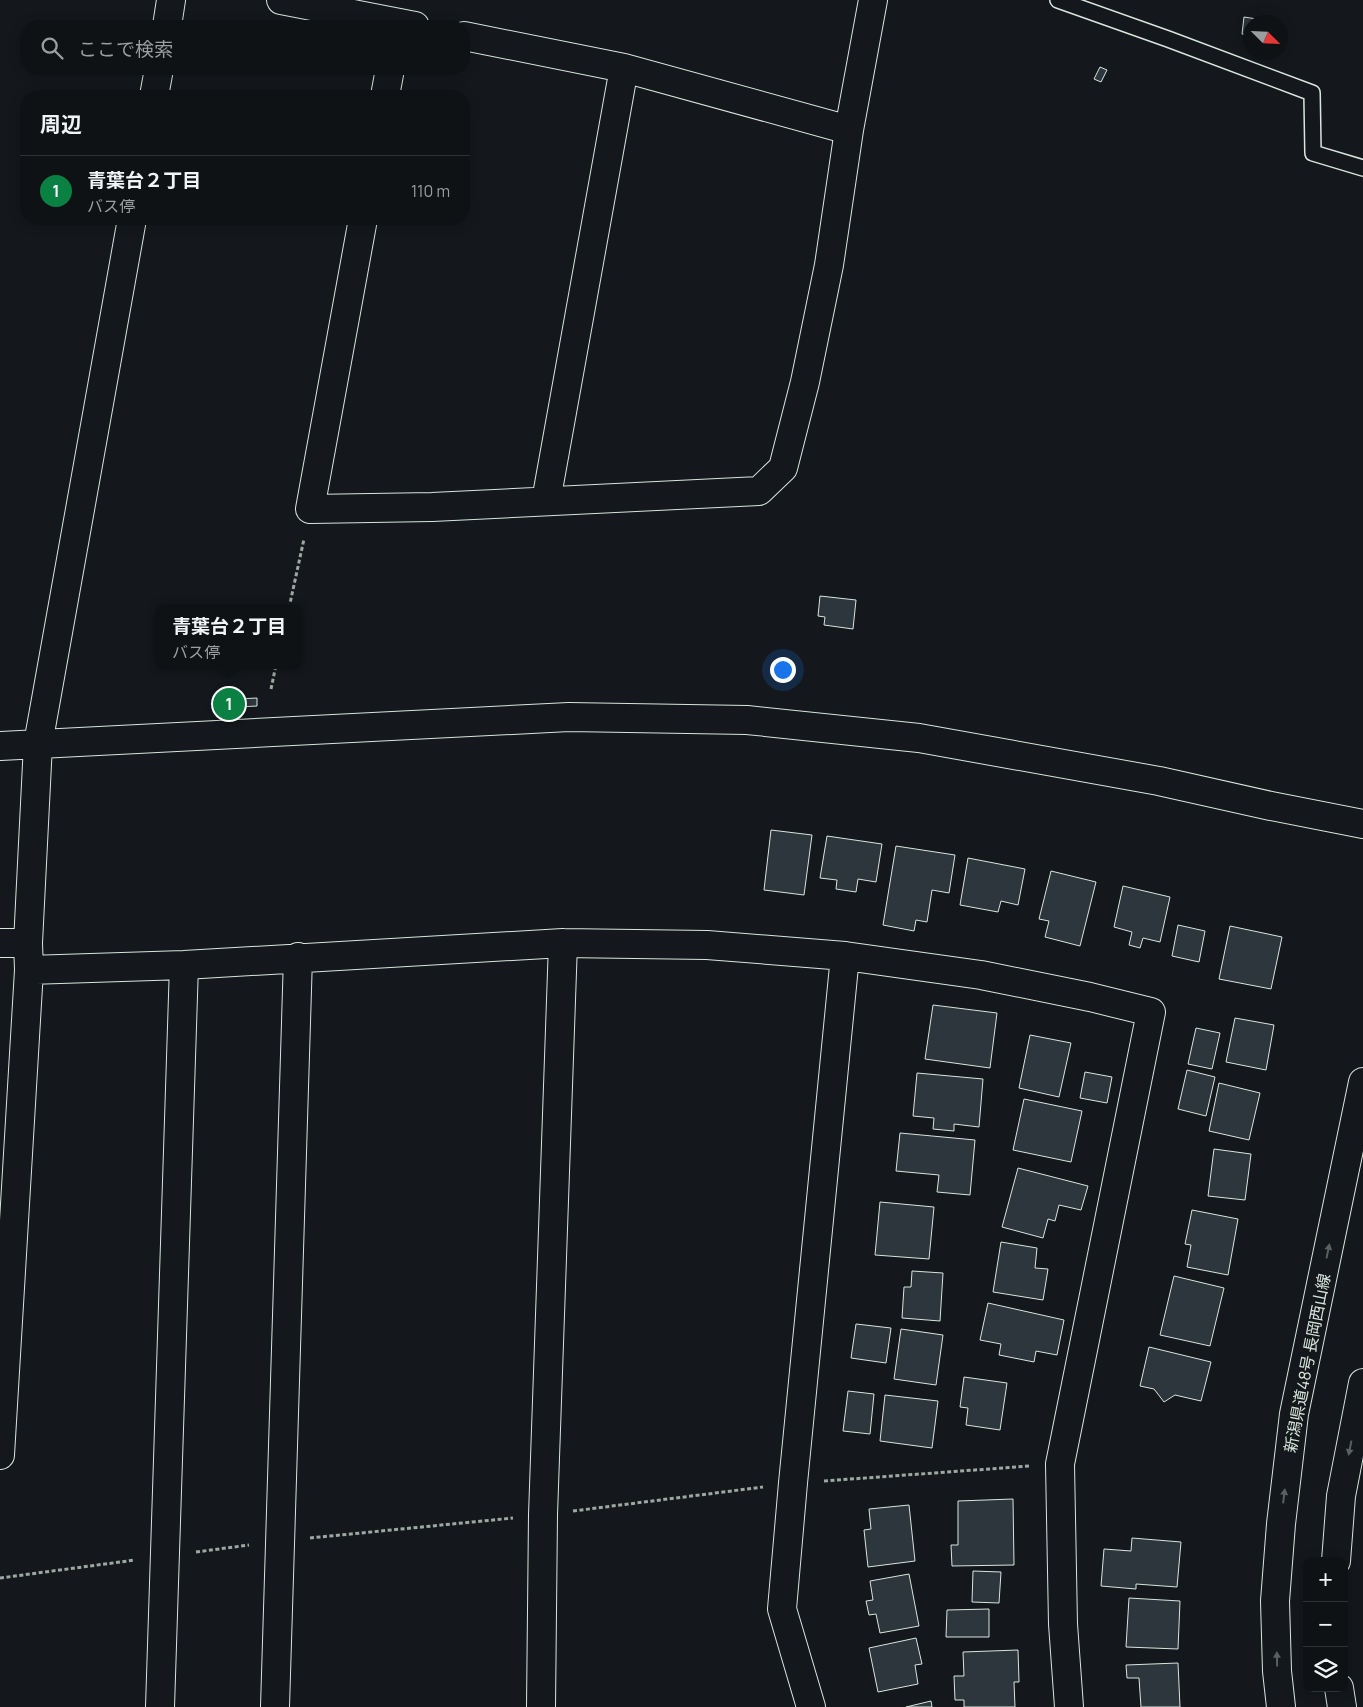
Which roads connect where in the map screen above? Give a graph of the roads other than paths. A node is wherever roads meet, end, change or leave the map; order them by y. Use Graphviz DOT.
graph roads {
  1 [pos="171,0"];
  2 [pos="280,0"];
  3 [pos="873,0"];
  4 [pos="1058,0"];
  5 [pos="167,20"];
  6 [pos="379,20"];
  7 [pos="470,37"];
  8 [pos="624,68"];
  9 [pos="158,75"];
  10 [pos="389,75"];
  11 [pos="155,90"];
  12 [pos="387,90"];
  13 [pos="849,130"];
  14 [pos="1363,168"];
  15 [pos="131,225"];
  16 [pos="362,225"];
  17 [pos="546,501"];
  18 [pos="38,744"];
  19 [pos="0,746"];
  20 [pos="1363,824"];
  21 [pos="28,943"];
  22 [pos="563,943"];
  23 [pos="0,944"];
  24 [pos="845,956"];
  25 [pos="298,957"];
  26 [pos="184,965"];
  27 [pos="29,970"];
  28 [pos="1363,1082"];
  29 [pos="1363,1383"];
  30 [pos="0,1455"];
  31 [pos="1336,1557"];
  32 [pos="1340,1692"];
  33 [pos="160,1707"];
  34 [pos="275,1707"];
  35 [pos="541,1707"];
  36 [pos="811,1707"];
  37 [pos="1069,1707"];
  38 [pos="1281,1707"];
  39 [pos="1342,1707"];
  1 -- 5 [label="street"];
  2 -- 6 [label="street"];
  3 -- 13 [label="street"];
  4 -- 14 [label="lane"];
  7 -- 8 [label="street"];
  8 -- 13 [label="street"];
  8 -- 17 [label="street"];
  9 -- 11 [label="street"];
  10 -- 12 [label="street"];
  13 -- 17 [label="street"];
  15 -- 18 [label="street"];
  16 -- 17 [label="street"];
  18 -- 19 [label="street"];
  18 -- 20 [label="street"];
  18 -- 21 [label="street"];
  21 -- 23 [label="street"];
  21 -- 27 [label="street"];
  22 -- 24 [label="street"];
  22 -- 25 [label="street"];
  22 -- 35 [label="street"];
  24 -- 36 [label="street"];
  24 -- 37 [label="street"];
  25 -- 26 [label="street"];
  25 -- 34 [label="street"];
  26 -- 27 [label="street"];
  26 -- 33 [label="street"];
  27 -- 30 [label="street"];
  38 -- 28 [label="street, 新潟県道48号 長岡西山線, one-way"];
  29 -- 31 [label="street, one-way"];
  32 -- 39 [label="street"];
}
